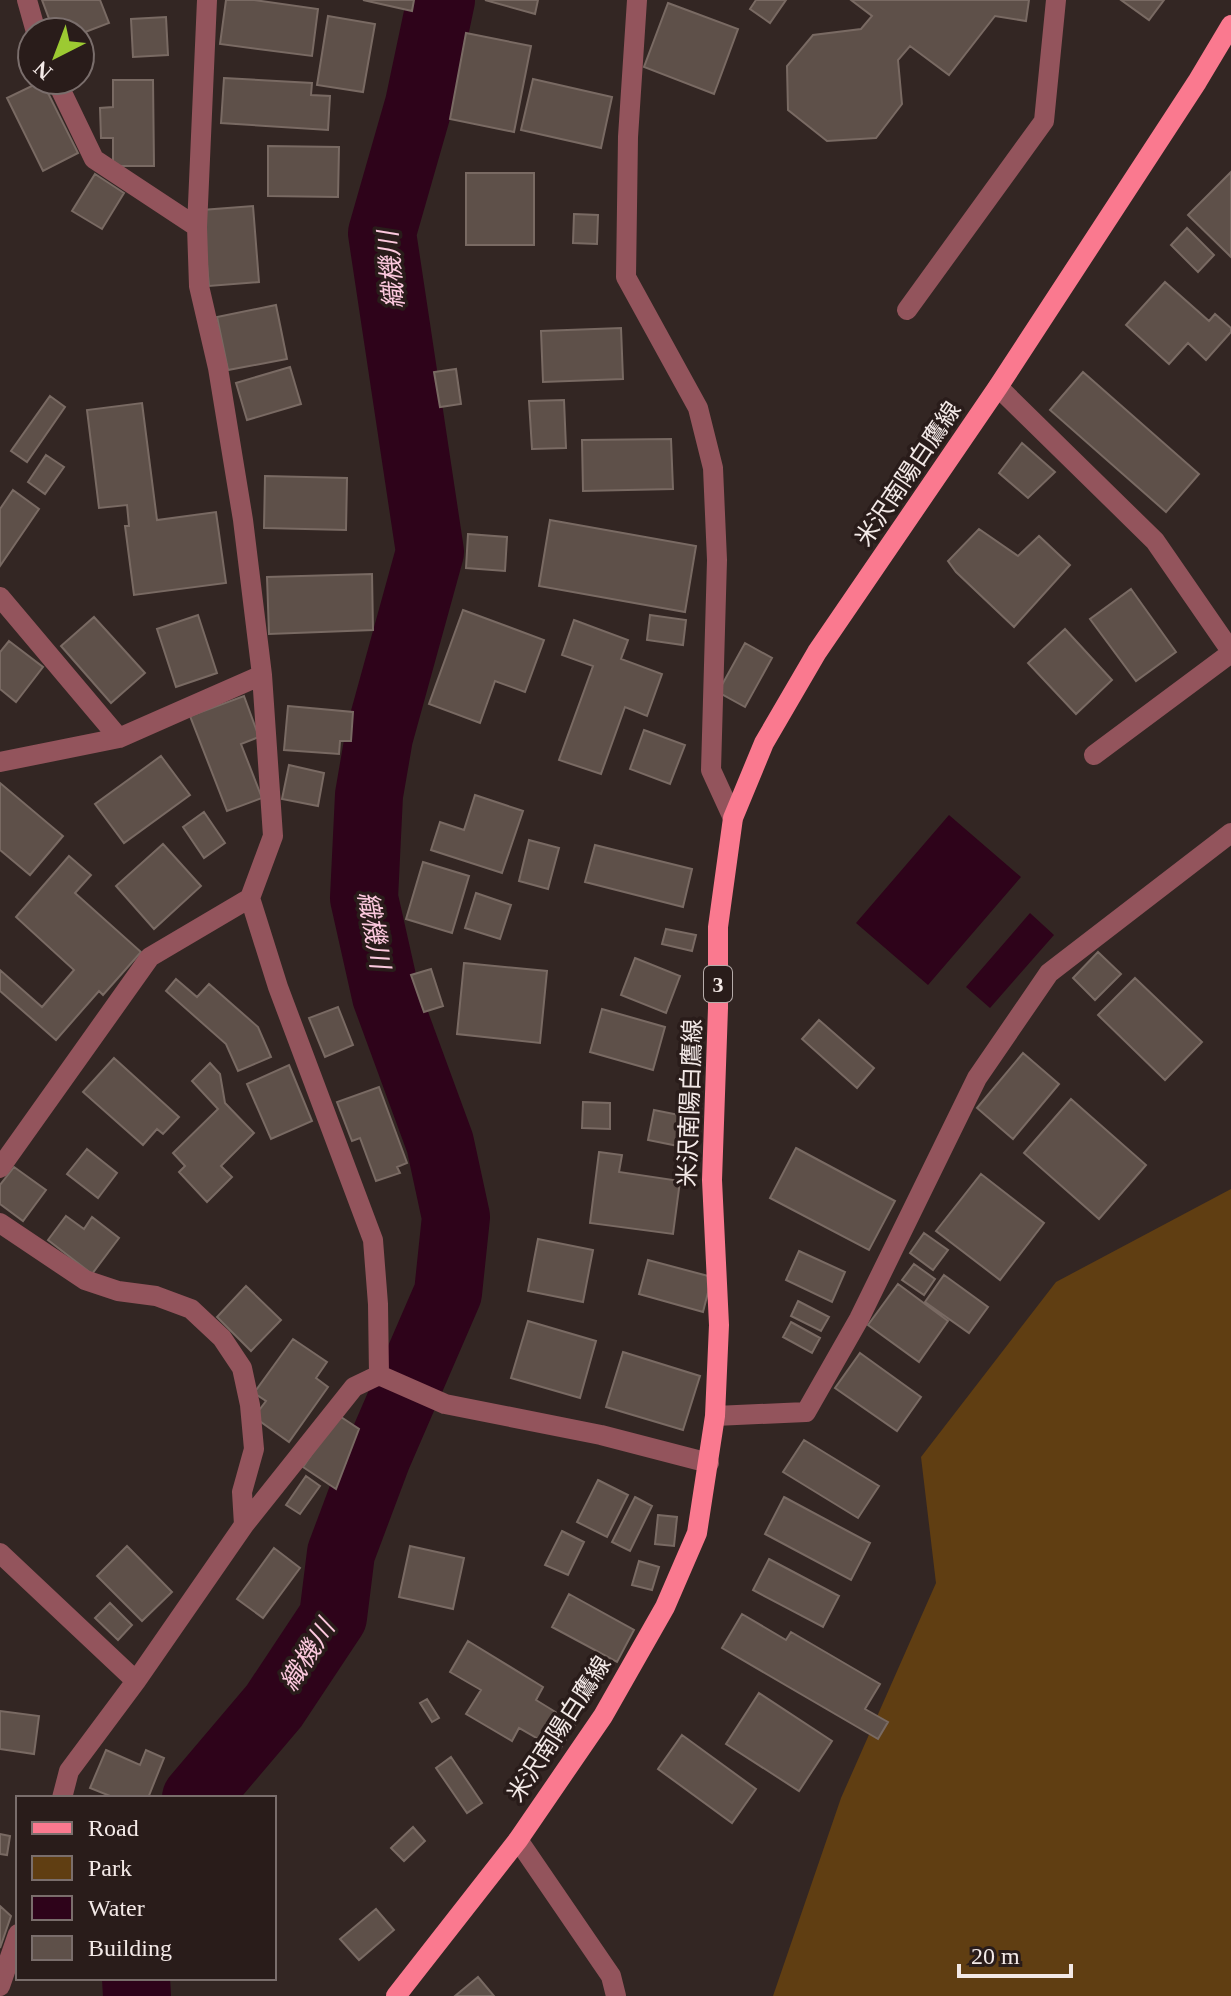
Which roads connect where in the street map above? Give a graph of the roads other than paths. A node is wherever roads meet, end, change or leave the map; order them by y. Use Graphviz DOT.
graph roads {
  1 [pos="207,0"];
  2 [pos="637,0"];
  3 [pos="1056,0"];
  4 [pos="1231,25"];
  5 [pos="64,96"];
  6 [pos="197,227"];
  7 [pos="907,310"];
  8 [pos="998,387"];
  9 [pos="0,597"];
  10 [pos="1231,652"];
  11 [pos="262,675"];
  12 [pos="119,738"];
  13 [pos="1094,755"];
  14 [pos="0,762"];
  15 [pos="733,818"];
  16 [pos="1231,833"];
  17 [pos="250,898"];
  18 [pos="0,1168"];
  19 [pos="0,1223"];
  20 [pos="388,1379"];
  21 [pos="715,1416"];
  22 [pos="709,1463"];
  23 [pos="244,1525"];
  24 [pos="0,1553"];
  25 [pos="136,1681"];
  26 [pos="63,1796"];
  27 [pos="518,1840"];
  28 [pos="16,1940"];
  29 [pos="0,1986"];
  30 [pos="396,1996"];
  31 [pos="616,1996"];
  1 -- 6 [label="street"];
  2 -- 15 [label="street"];
  3 -- 7 [label="street"];
  4 -- 8 [label="main road, 米沢南陽白鷹線 / 3"];
  5 -- 6 [label="street"];
  6 -- 11 [label="street"];
  8 -- 10 [label="street"];
  8 -- 15 [label="main road, 米沢南陽白鷹線 / 3"];
  9 -- 12 [label="street"];
  10 -- 13 [label="street"];
  11 -- 12 [label="street"];
  11 -- 17 [label="street"];
  12 -- 14 [label="street"];
  15 -- 21 [label="main road, 米沢南陽白鷹線 / 3"];
  16 -- 21 [label="street"];
  17 -- 18 [label="street"];
  17 -- 20 [label="street"];
  19 -- 23 [label="street"];
  20 -- 22 [label="street"];
  20 -- 23 [label="street"];
  21 -- 22 [label="main road, 米沢南陽白鷹線 / 3"];
  22 -- 27 [label="main road, 米沢南陽白鷹線 / 3"];
  23 -- 25 [label="street"];
  24 -- 25 [label="street"];
  25 -- 26 [label="street"];
  27 -- 30 [label="main road, 米沢南陽白鷹線 / 3"];
  27 -- 31 [label="street"];
  28 -- 29 [label="street"];
}
